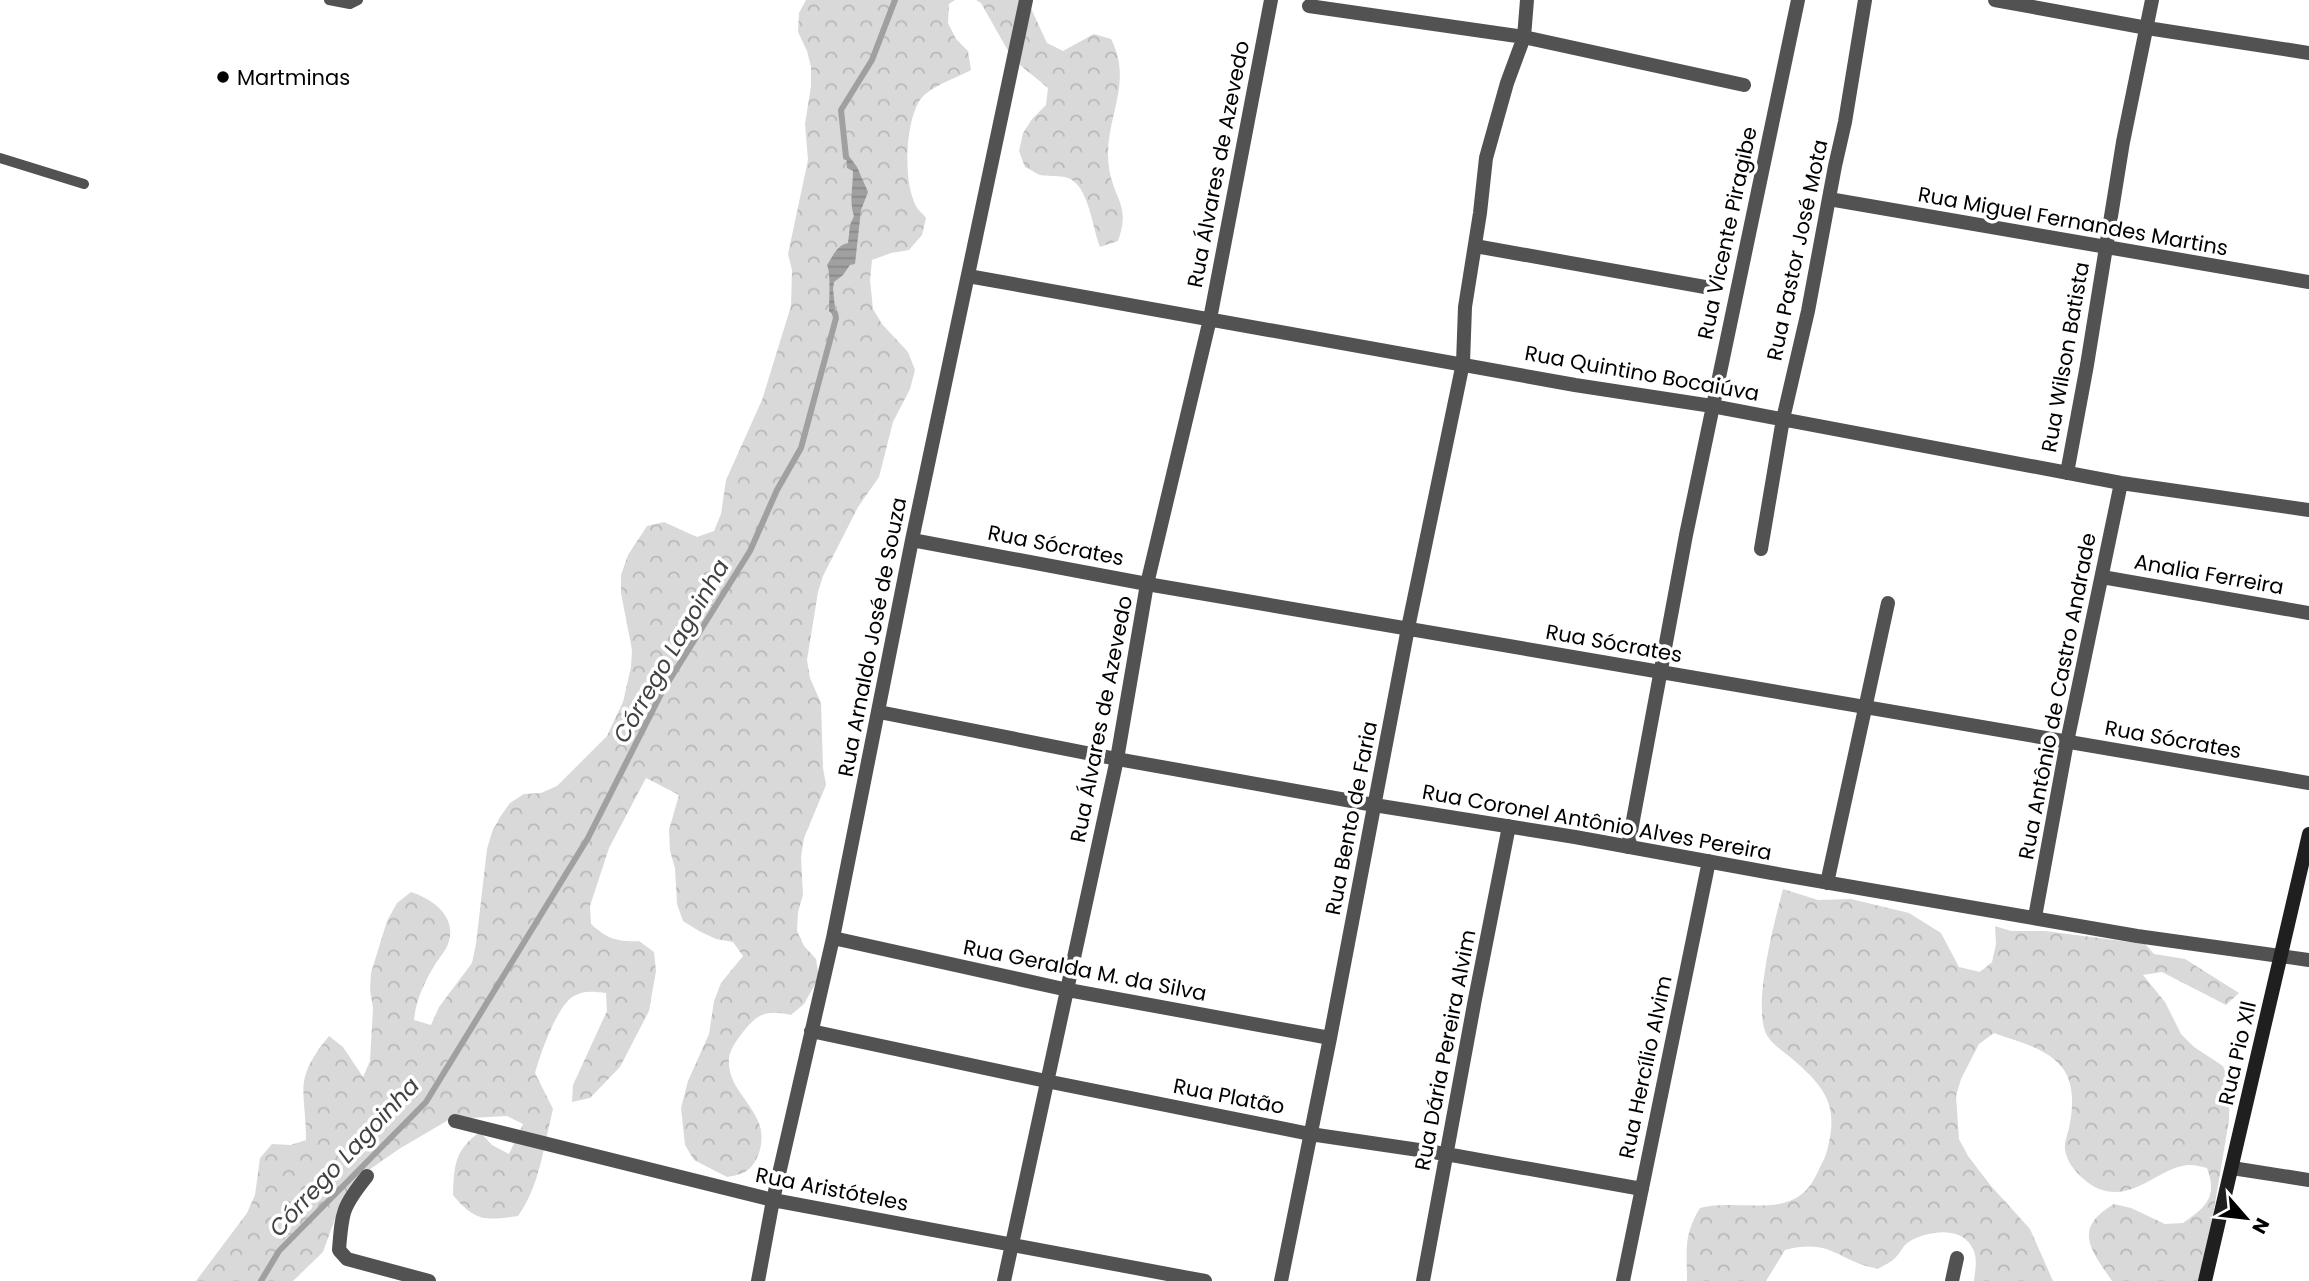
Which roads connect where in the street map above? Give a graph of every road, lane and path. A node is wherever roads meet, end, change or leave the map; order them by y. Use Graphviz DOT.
graph roads {
  1 [pos="329,0"];
  2 [pos="358,0"];
  3 [pos="1026,0"];
  4 [pos="1272,0"];
  5 [pos="1527,0"];
  6 [pos="1798,0"];
  7 [pos="1865,0"];
  8 [pos="1995,0"];
  9 [pos="2152,0"];
  10 [pos="1309,6"];
  11 [pos="2147,28"];
  12 [pos="1524,37"];
  13 [pos="2309,53"];
  14 [pos="1744,85"];
  15 [pos="0,158"];
  16 [pos="84,184"];
  17 [pos="1829,199"];
  18 [pos="1475,246"];
  19 [pos="2105,247"];
  20 [pos="968,276"];
  21 [pos="2309,282"];
  22 [pos="1705,286"];
  23 [pos="1210,318"];
  24 [pos="1463,363"];
  25 [pos="1712,406"];
  26 [pos="1783,419"];
  27 [pos="2067,473"];
  28 [pos="2121,483"];
  29 [pos="2309,510"];
  30 [pos="912,540"];
  31 [pos="1761,549"];
  32 [pos="2102,578"];
  33 [pos="1147,584"];
  34 [pos="1888,603"];
  35 [pos="2309,612"];
  36 [pos="1408,628"];
  37 [pos="1659,672"];
  38 [pos="1866,709"];
  39 [pos="879,712"];
  40 [pos="2067,742"];
  41 [pos="1117,759"];
  42 [pos="2309,783"];
  43 [pos="1374,804"];
  44 [pos="1509,826"];
  45 [pos="2309,834"];
  46 [pos="1628,847"];
  47 [pos="1709,861"];
  48 [pos="1827,883"];
  49 [pos="2035,917"];
  50 [pos="833,938"];
  51 [pos="2281,955"];
  52 [pos="2309,960"];
  53 [pos="1068,990"];
  54 [pos="811,1031"];
  55 [pos="1330,1038"];
  56 [pos="1046,1081"];
  57 [pos="455,1121"];
  58 [pos="1310,1134"];
  59 [pos="1446,1154"];
  60 [pos="2232,1168"];
  61 [pos="367,1176"];
  62 [pos="2309,1180"];
  63 [pos="1642,1189"];
  64 [pos="773,1200"];
  65 [pos="1011,1244"];
  66 [pos="1956,1258"];
  67 [pos="429,1281"];
  68 [pos="758,1281"];
  69 [pos="1004,1281"];
  70 [pos="1205,1281"];
  71 [pos="1281,1281"];
  72 [pos="1423,1281"];
  73 [pos="1623,1281"];
  74 [pos="1952,1281"];
  75 [pos="2205,1281"];
  1 -- 2 [label="lane"];
  3 -- 20 [label="street, Rua Arnaldo José de Souza"];
  4 -- 23 [label="street, Rua Álvares de Azevedo"];
  5 -- 12 [label="street, Rua Bento de Faria"];
  6 -- 25 [label="street, Rua Vicente Piragibe"];
  7 -- 17 [label="street, Rua Pastor José Mota"];
  8 -- 11 [label="street"];
  9 -- 11 [label="street, Rua Wilson Batista"];
  10 -- 12 [label="street"];
  11 -- 13 [label="street"];
  11 -- 19 [label="street, Rua Wilson Batista"];
  12 -- 14 [label="street"];
  12 -- 18 [label="street, Rua Bento de Faria"];
  15 -- 16 [label="lane"];
  17 -- 19 [label="street, Rua Miguel Fernandes Martins"];
  17 -- 26 [label="street, Rua Pastor José Mota"];
  18 -- 22 [label="street"];
  18 -- 24 [label="street, Rua Bento de Faria"];
  19 -- 21 [label="street, Rua Miguel Fernandes Martins"];
  19 -- 27 [label="street, Rua Wilson Batista"];
  20 -- 23 [label="street, Rua Quintino Bocaiúva"];
  20 -- 30 [label="street, Rua Arnaldo José de Souza"];
  23 -- 24 [label="street, Rua Quintino Bocaiúva"];
  23 -- 33 [label="street, Rua Álvares de Azevedo"];
  24 -- 25 [label="street, Rua Quintino Bocaiúva"];
  24 -- 36 [label="street, Rua Bento de Faria"];
  25 -- 26 [label="street, Rua Quintino Bocaiúva"];
  25 -- 37 [label="street, Rua Vicente Piragibe"];
  26 -- 27 [label="street, Rua Quintino Bocaiúva"];
  26 -- 31 [label="street, Rua Pastor José Mota"];
  27 -- 28 [label="street, Rua Quintino Bocaiúva"];
  28 -- 29 [label="street, Rua Quintino Bocaiúva"];
  28 -- 32 [label="street, Rua Antônio de Castro Andrade"];
  30 -- 33 [label="street, Rua Sócrates"];
  30 -- 39 [label="street, Rua Arnaldo José de Souza"];
  32 -- 35 [label="street, Analia Ferreira"];
  32 -- 40 [label="street, Rua Antônio de Castro Andrade"];
  33 -- 36 [label="street, Rua Sócrates"];
  33 -- 41 [label="street, Rua Álvares de Azevedo"];
  34 -- 38 [label="street"];
  36 -- 37 [label="street, Rua Sócrates"];
  36 -- 43 [label="street, Rua Bento de Faria"];
  37 -- 38 [label="street, Rua Sócrates"];
  37 -- 46 [label="street, Rua Vicente Piragibe"];
  38 -- 40 [label="street, Rua Sócrates"];
  38 -- 48 [label="street"];
  39 -- 41 [label="street, Rua Coronel Antônio Alves Pereira"];
  39 -- 50 [label="street, Rua Arnaldo José de Souza"];
  40 -- 42 [label="street, Rua Sócrates"];
  40 -- 49 [label="street, Rua Antônio de Castro Andrade"];
  41 -- 43 [label="street, Rua Coronel Antônio Alves Pereira"];
  41 -- 53 [label="street, Rua Álvares de Azevedo"];
  43 -- 44 [label="street, Rua Coronel Antônio Alves Pereira"];
  43 -- 55 [label="street, Rua Bento de Faria"];
  44 -- 46 [label="street, Rua Coronel Antônio Alves Pereira"];
  44 -- 59 [label="street, Rua Dária Pereira Alvim"];
  45 -- 51 [label="street, Rua Pio Xll"];
  46 -- 47 [label="street, Rua Coronel Antônio Alves Pereira"];
  47 -- 48 [label="street, Rua Coronel Antônio Alves Pereira"];
  47 -- 63 [label="street, Rua Hercílio Alvim"];
  48 -- 49 [label="street, Rua Coronel Antônio Alves Pereira"];
  49 -- 51 [label="street, Rua Coronel Antônio Alves Pereira"];
  50 -- 53 [label="street, Rua Geralda M. da Silva"];
  50 -- 54 [label="street, Rua Arnaldo José de Souza"];
  51 -- 52 [label="street, Rua Coronel Antônio Alves Pereira"];
  51 -- 60 [label="street, Rua Pio Xll"];
  53 -- 55 [label="street, Rua Geralda M. da Silva"];
  53 -- 56 [label="street, Rua Álvares de Azevedo"];
  54 -- 56 [label="street, Rua Platão"];
  54 -- 64 [label="street, Rua Arnaldo José de Souza"];
  55 -- 58 [label="street, Rua Bento de Faria"];
  56 -- 58 [label="street, Rua Platão"];
  56 -- 65 [label="street, Rua Álvares de Azevedo"];
  57 -- 64 [label="street, Rua Aristóteles"];
  58 -- 59 [label="street, Rua Platão"];
  58 -- 71 [label="street, Rua Bento de Faria"];
  59 -- 63 [label="street, Rua Platão"];
  59 -- 72 [label="street, Rua Dária Pereira Alvim"];
  60 -- 62 [label="street"];
  60 -- 75 [label="street, Rua Pio Xll"];
  61 -- 67 [label="street"];
  63 -- 73 [label="street, Rua Hercílio Alvim"];
  64 -- 65 [label="street, Rua Aristóteles"];
  64 -- 68 [label="street, Rua Arnaldo José de Souza"];
  65 -- 69 [label="street, Rua Álvares de Azevedo"];
  65 -- 70 [label="street, Rua Aristóteles"];
  66 -- 74 [label="street"];
}
